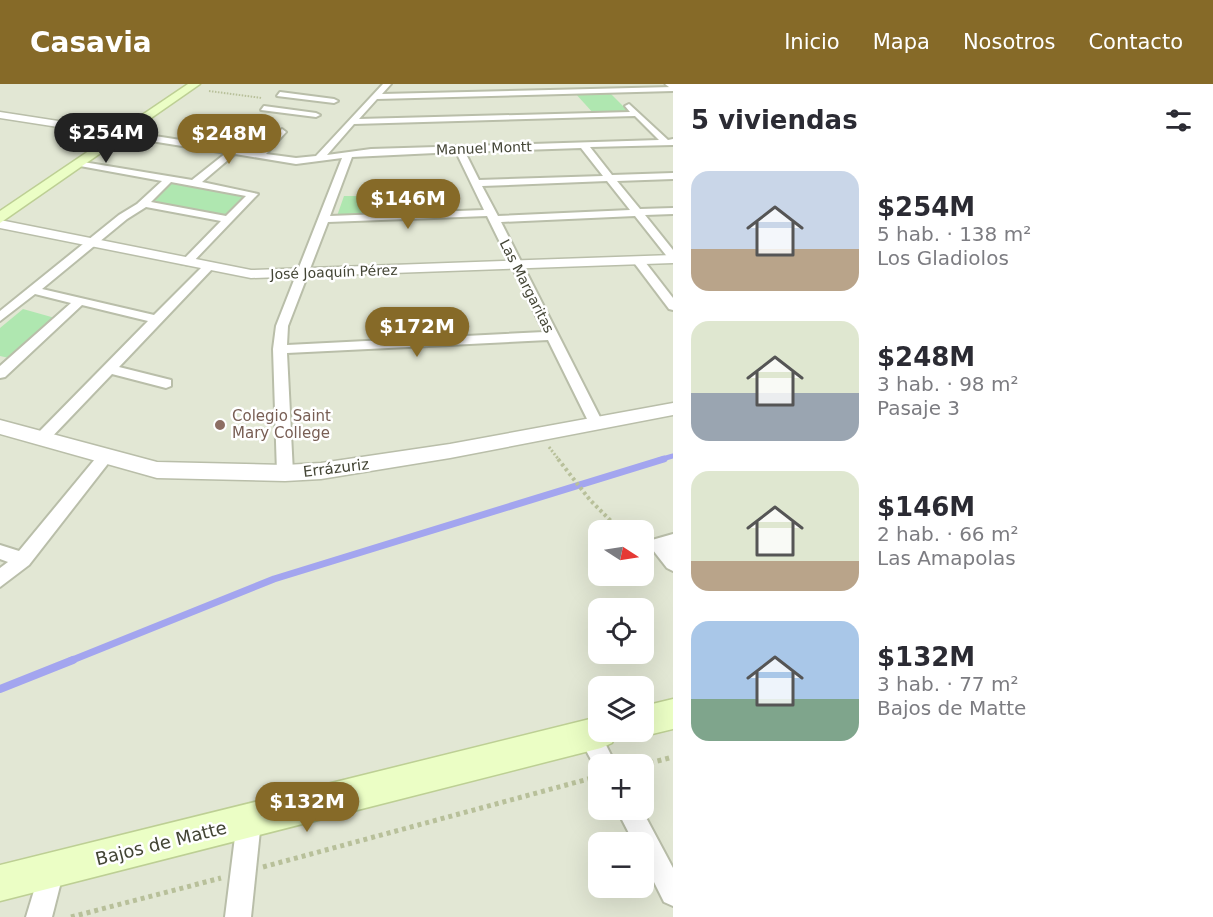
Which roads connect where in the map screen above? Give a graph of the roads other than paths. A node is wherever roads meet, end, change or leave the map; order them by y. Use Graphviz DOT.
graph roads {
  1 [pos="183,84"];
  2 [pos="195,84"];
  3 [pos="291,84"];
  4 [pos="387,84"];
  5 [pos="455,84"];
  6 [pos="672,86"];
  7 [pos="610,87"];
  8 [pos="277,97"];
  9 [pos="374,98"];
  10 [pos="334,101"];
  11 [pos="468,107"];
  12 [pos="637,114"];
  13 [pos="0,115"];
  14 [pos="316,115"];
  15 [pos="352,122"];
  16 [pos="282,132"];
  17 [pos="116,133"];
  18 [pos="669,142"];
  19 [pos="583,145"];
  20 [pos="459,149"];
  21 [pos="232,152"];
  22 [pos="349,153"];
  23 [pos="258,156"];
  24 [pos="319,158"];
  25 [pos="296,161"];
  26 [pos="80,163"];
  27 [pos="344,166"];
  28 [pos="673,176"];
  29 [pos="609,178"];
  30 [pos="169,179"];
  31 [pos="195,183"];
  32 [pos="476,183"];
  33 [pos="143,203"];
  34 [pos="0,207"];
  35 [pos="673,212"];
  36 [pos="638,213"];
  37 [pos="492,216"];
  38 [pos="0,218"];
  39 [pos="228,219"];
  40 [pos="324,219"];
  41 [pos="0,224"];
  42 [pos="90,243"];
  43 [pos="673,258"];
  44 [pos="638,260"];
  45 [pos="186,263"];
  46 [pos="517,265"];
  47 [pos="208,267"];
  48 [pos="303,273"];
  49 [pos="33,290"];
  50 [pos="80,301"];
  51 [pos="673,306"];
  52 [pos="3,311"];
  53 [pos="159,320"];
  54 [pos="552,336"];
  55 [pos="280,349"];
  56 [pos="108,369"];
  57 [pos="0,374"];
  58 [pos="166,383"];
  59 [pos="673,409"];
  60 [pos="596,423"];
  61 [pos="0,427"];
  62 [pos="41,439"];
  63 [pos="105,457"];
  64 [pos="285,473"];
  65 [pos="0,552"];
  66 [pos="23,560"];
  67 [pos="0,579"];
  68 [pos="673,714"];
  69 [pos="654,719"];
  70 [pos="588,736"];
  71 [pos="634,820"];
  72 [pos="249,821"];
  73 [pos="52,870"];
  74 [pos="0,883"];
  75 [pos="673,893"];
  76 [pos="39,917"];
  77 [pos="238,917"];
  1 -- 17 [label="main road"];
  2 -- 17 [label="main road"];
  3 -- 8 [label="street"];
  4 -- 9 [label="street"];
  5 -- 11 [label="street"];
  6 -- 7 [label="street"];
  7 -- 11 [label="street"];
  7 -- 12 [label="street"];
  8 -- 10 [label="street"];
  8 -- 14 [label="street"];
  9 -- 11 [label="street"];
  9 -- 15 [label="street"];
  11 -- 12 [label="street"];
  11 -- 15 [label="street"];
  12 -- 18 [label="street"];
  13 -- 17 [label="street, Manuel Montt"];
  15 -- 24 [label="street"];
  16 -- 23 [label="street"];
  17 -- 21 [label="street, Manuel Montt"];
  17 -- 26 [label="main road"];
  17 -- 34 [label="main road"];
  18 -- 19 [label="street, Manuel Montt"];
  19 -- 20 [label="street, Manuel Montt"];
  19 -- 29 [label="street"];
  20 -- 22 [label="street, Manuel Montt"];
  20 -- 32 [label="street, Las Margaritas"];
  21 -- 23 [label="street, Manuel Montt"];
  21 -- 31 [label="street"];
  22 -- 24 [label="street, Manuel Montt"];
  22 -- 27 [label="street"];
  23 -- 25 [label="street, Manuel Montt"];
  24 -- 25 [label="street, Manuel Montt"];
  25 -- 27 [label="street, Manuel Montt"];
  26 -- 30 [label="street"];
  26 -- 38 [label="main road"];
  27 -- 40 [label="street"];
  28 -- 29 [label="street"];
  29 -- 32 [label="street"];
  29 -- 36 [label="street"];
  30 -- 31 [label="street"];
  30 -- 33 [label="street"];
  31 -- 39 [label="street"];
  32 -- 37 [label="street, Las Margaritas"];
  33 -- 39 [label="street"];
  33 -- 42 [label="street"];
  35 -- 36 [label="street"];
  36 -- 37 [label="street"];
  36 -- 43 [label="street"];
  37 -- 40 [label="street"];
  37 -- 46 [label="street, Las Margaritas"];
  39 -- 45 [label="street"];
  40 -- 48 [label="street"];
  41 -- 42 [label="street, José Joaquín Pérez"];
  42 -- 45 [label="street, José Joaquín Pérez"];
  42 -- 49 [label="street"];
  43 -- 44 [label="street, José Joaquín Pérez"];
  44 -- 46 [label="street, José Joaquín Pérez"];
  44 -- 51 [label="street"];
  45 -- 47 [label="street, José Joaquín Pérez"];
  46 -- 48 [label="street, José Joaquín Pérez"];
  46 -- 54 [label="street, Las Margaritas"];
  47 -- 48 [label="street, José Joaquín Pérez"];
  47 -- 53 [label="street"];
  48 -- 55 [label="street"];
  49 -- 50 [label="street"];
  49 -- 52 [label="street"];
  50 -- 53 [label="street"];
  50 -- 57 [label="street"];
  53 -- 56 [label="street"];
  54 -- 55 [label="street"];
  54 -- 60 [label="street, Las Margaritas"];
  55 -- 64 [label="street"];
  56 -- 58 [label="street"];
  56 -- 62 [label="street"];
  59 -- 60 [label="street, Errázuriz"];
  60 -- 64 [label="street, Errázuriz"];
  61 -- 62 [label="street, Errázuriz"];
  62 -- 63 [label="street, Errázuriz"];
  63 -- 64 [label="street, Errázuriz"];
  63 -- 66 [label="street"];
  65 -- 66 [label="street"];
  66 -- 67 [label="street"];
  68 -- 69 [label="main road"];
  70 -- 72 [label="main road, Bajos de Matte"];
  71 -- 75 [label="street"];
  72 -- 73 [label="main road, Bajos de Matte"];
  72 -- 77 [label="street"];
  73 -- 74 [label="main road, Bajos de Matte"];
  73 -- 76 [label="street"];
}
